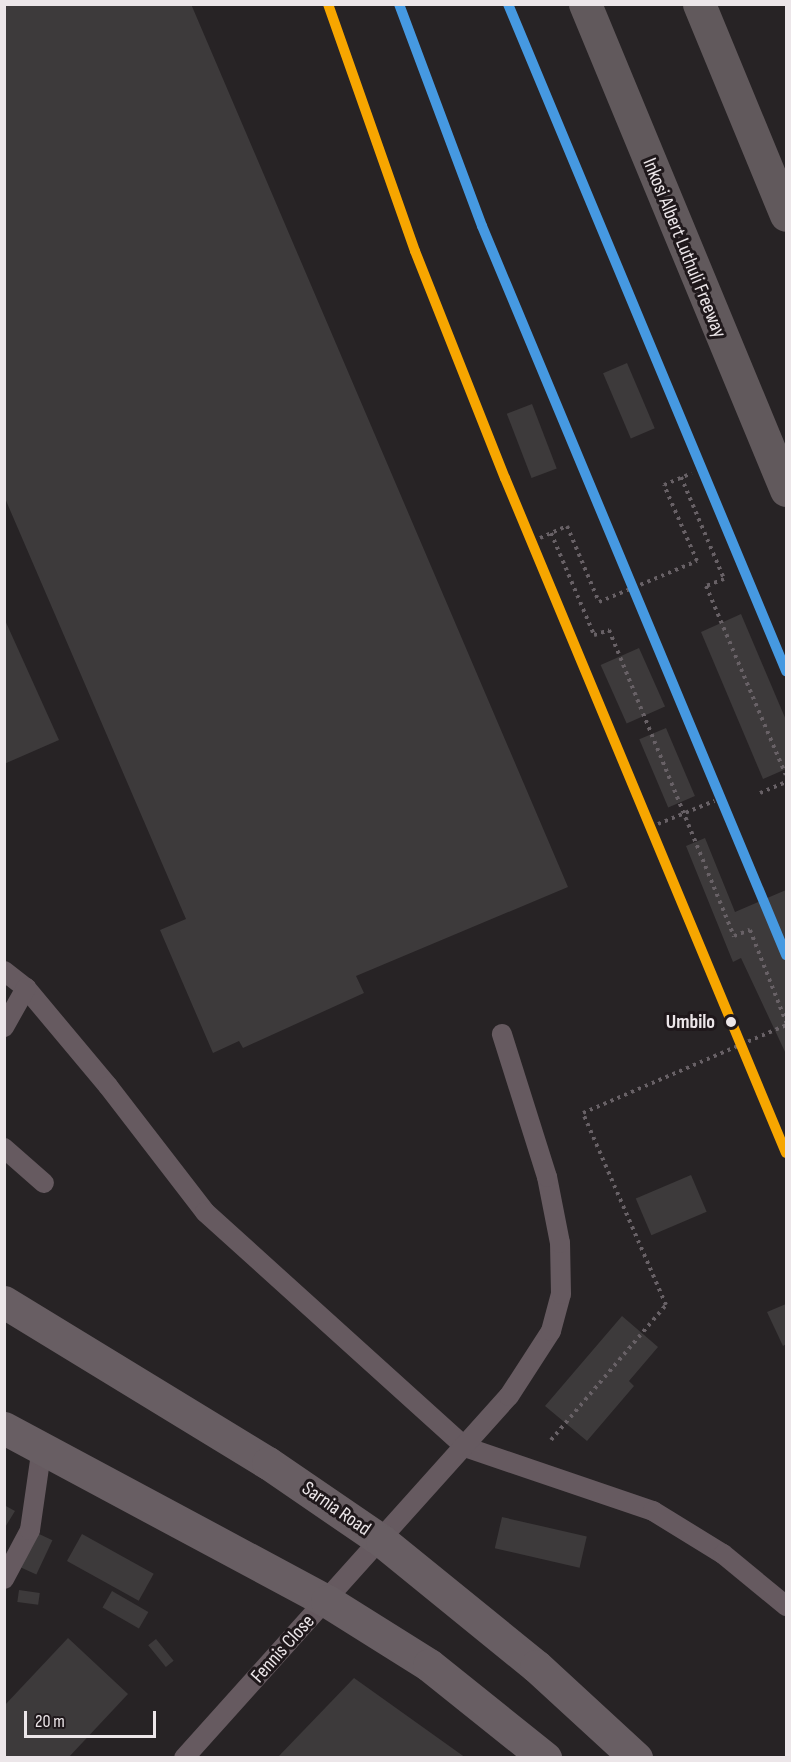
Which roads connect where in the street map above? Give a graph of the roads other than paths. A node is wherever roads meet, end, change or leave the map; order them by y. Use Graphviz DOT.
graph roads {
  1 [pos="585,4"];
  2 [pos="699,4"];
  3 [pos="786,215"];
  4 [pos="786,490"];
  5 [pos="4,971"];
  6 [pos="26,988"];
  7 [pos="4,1027"];
  8 [pos="502,1034"];
  9 [pos="4,1148"];
  10 [pos="44,1183"];
  11 [pos="4,1302"];
  12 [pos="4,1428"];
  13 [pos="42,1447"];
  14 [pos="465,1447"];
  15 [pos="382,1540"];
  16 [pos="4,1579"];
  17 [pos="327,1601"];
  18 [pos="786,1606"];
  19 [pos="184,1758"];
  20 [pos="545,1758"];
  21 [pos="636,1758"];
  1 -- 4 [label="highway, Inkosi Albert Luthuli Freeway"];
  2 -- 3 [label="highway"];
  5 -- 6 [label="lane"];
  6 -- 7 [label="lane"];
  6 -- 14 [label="lane"];
  8 -- 14 [label="lane, Fennis Close"];
  9 -- 10 [label="lane"];
  11 -- 15 [label="main road, Sarnia Road"];
  12 -- 13 [label="main road"];
  13 -- 16 [label="lane"];
  13 -- 17 [label="main road"];
  14 -- 15 [label="lane, Fennis Close"];
  14 -- 18 [label="lane"];
  15 -- 17 [label="lane, Fennis Close"];
  15 -- 21 [label="main road, Sarnia Road"];
  17 -- 19 [label="lane, Fennis Close"];
  17 -- 20 [label="main road"];
}
